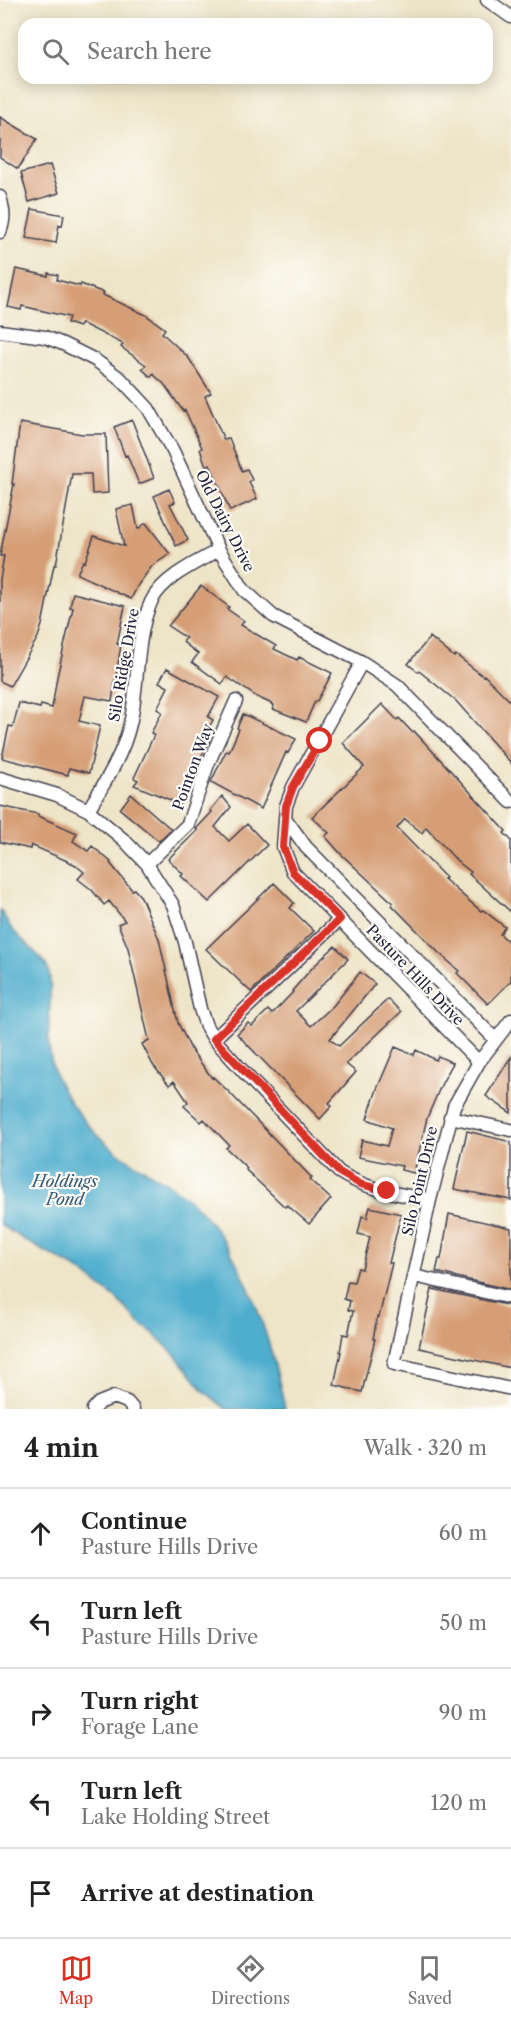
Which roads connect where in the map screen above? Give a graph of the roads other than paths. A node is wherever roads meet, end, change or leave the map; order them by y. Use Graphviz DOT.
graph roads {
  1 [pos="487,0"];
  2 [pos="511,17"];
  3 [pos="0,197"];
  4 [pos="0,232"];
  5 [pos="0,331"];
  6 [pos="219,550"];
  7 [pos="362,662"];
  8 [pos="236,701"];
  9 [pos="0,778"];
  10 [pos="511,802"];
  11 [pos="87,810"];
  12 [pos="285,818"];
  13 [pos="147,864"];
  14 [pos="340,919"];
  15 [pos="511,1020"];
  16 [pos="214,1039"];
  17 [pos="496,1040"];
  18 [pos="479,1062"];
  19 [pos="450,1117"];
  20 [pos="511,1130"];
  21 [pos="430,1200"];
  22 [pos="414,1276"];
  23 [pos="511,1298"];
  24 [pos="511,1389"];
  25 [pos="93,1409"];
  26 [pos="133,1409"];
  1 -- 2 [label="street"];
  3 -- 4 [label="street"];
  5 -- 6 [label="street, Old Dairy Drive"];
  6 -- 7 [label="street, Old Dairy Drive"];
  6 -- 11 [label="street, Silo Ridge Drive"];
  7 -- 10 [label="street, Old Dairy Drive"];
  7 -- 12 [label="street, Pasture Hills Drive"];
  8 -- 13 [label="street, Pointon Way"];
  9 -- 11 [label="street"];
  11 -- 13 [label="street"];
  12 -- 14 [label="street, Pasture Hills Drive"];
  12 -- 17 [label="street, Pasture Hills Drive"];
  13 -- 16 [label="street"];
  14 -- 16 [label="street"];
  14 -- 18 [label="street, Pasture Hills Drive"];
  15 -- 17 [label="street, Silo Point Drive"];
  16 -- 21 [label="street"];
  17 -- 18 [label="street, Silo Point Drive"];
  18 -- 19 [label="street, Silo Point Drive"];
  19 -- 20 [label="street"];
  19 -- 21 [label="street, Silo Point Drive"];
  21 -- 22 [label="street, Silo Point Drive"];
  22 -- 23 [label="street"];
  22 -- 24 [label="street, Silo Point Drive"];
  25 -- 26 [label="street"];
}
